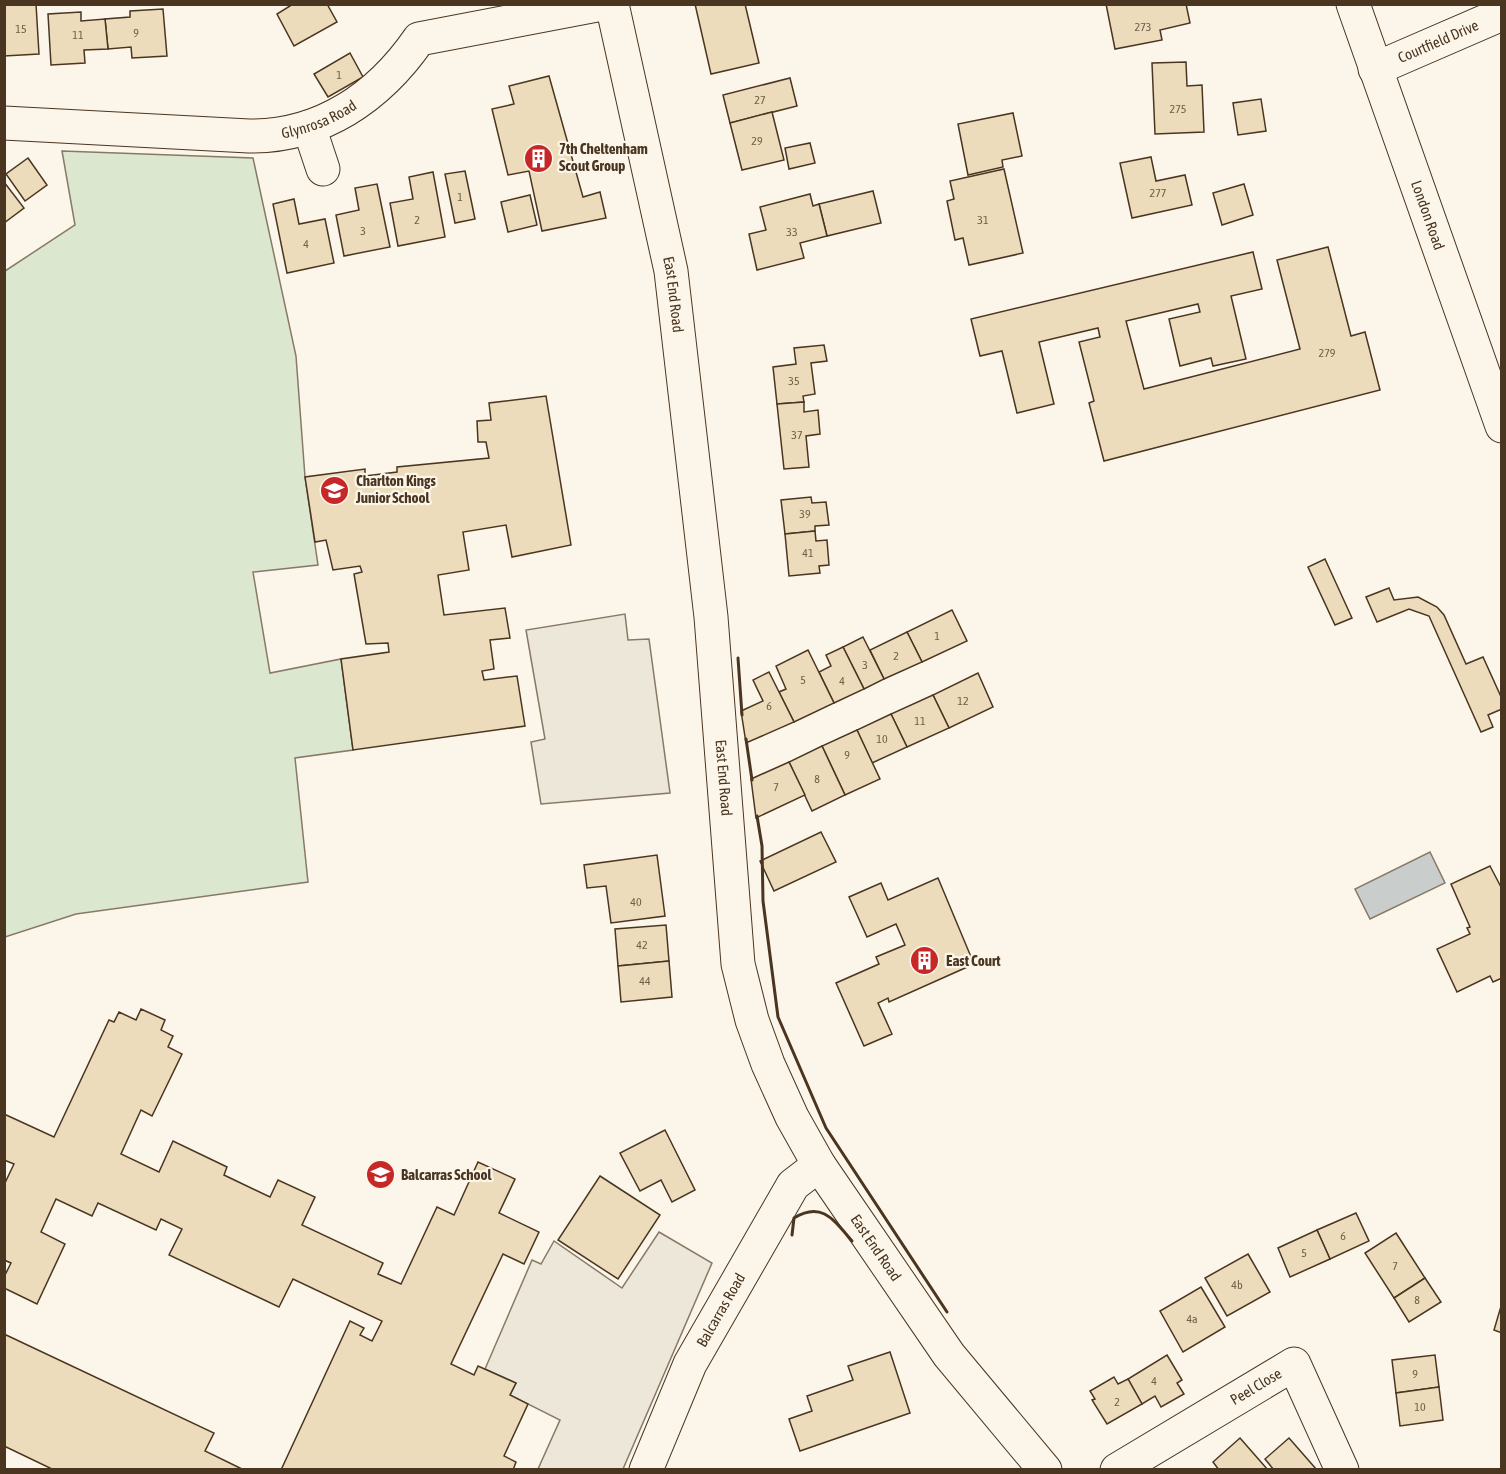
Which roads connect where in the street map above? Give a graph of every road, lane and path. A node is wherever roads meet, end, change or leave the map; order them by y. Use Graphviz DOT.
graph roads {
  1 [pos="602,4"];
  2 [pos="612,4"];
  3 [pos="1353,4"];
  4 [pos="1502,14"];
  5 [pos="1375,69"];
  6 [pos="4,123"];
  7 [pos="309,127"];
  8 [pos="323,169"];
  9 [pos="1502,426"];
  10 [pos="819,1165"];
  11 [pos="646,1470"];
  12 [pos="1045,1470"];
  13 [pos="1117,1470"];
  14 [pos="1342,1470"];
  1 -- 7 [label="main road, Glynrosa Road"];
  2 -- 10 [label="main road, East End Road"];
  3 -- 5 [label="main road, London Road"];
  4 -- 5 [label="main road, Courtfield Drive"];
  5 -- 9 [label="main road, London Road"];
  6 -- 7 [label="main road, Glynrosa Road"];
  7 -- 8 [label="main road"];
  10 -- 11 [label="main road, Balcarras Road"];
  10 -- 12 [label="main road, East End Road"];
  13 -- 14 [label="main road, Peel Close"];
}
